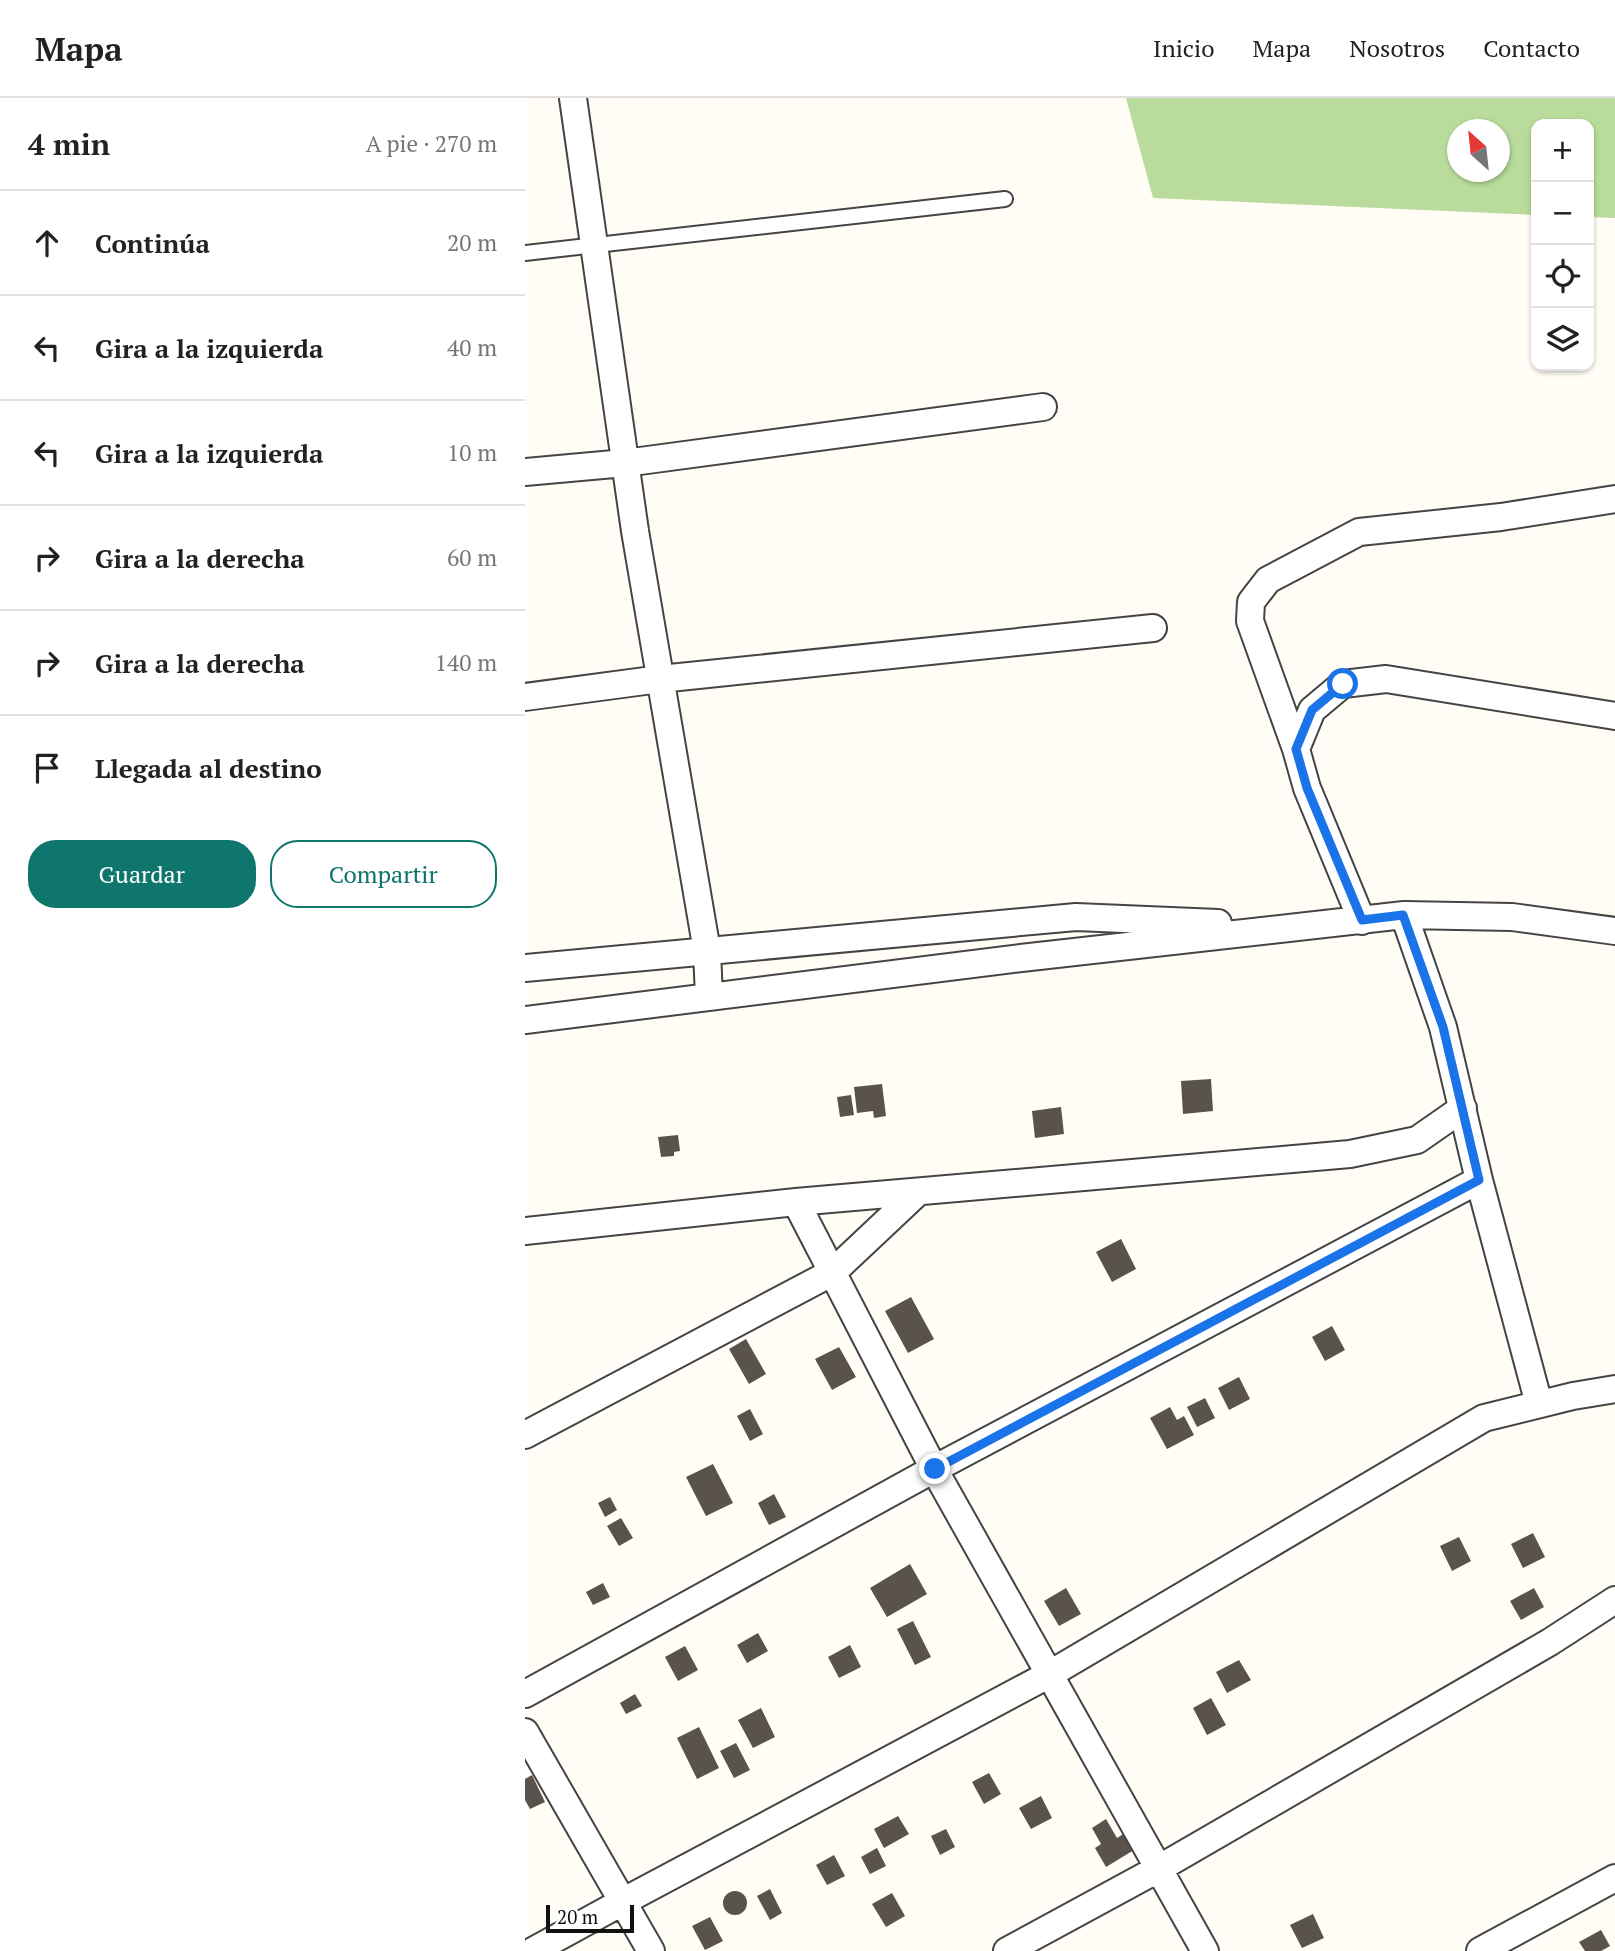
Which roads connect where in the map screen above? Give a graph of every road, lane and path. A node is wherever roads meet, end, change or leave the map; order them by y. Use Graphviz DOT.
graph roads {
  1 [pos="573,98"];
  2 [pos="1005,199"];
  3 [pos="593,245"];
  4 [pos="525,253"];
  5 [pos="1043,407"];
  6 [pos="625,463"];
  7 [pos="525,472"];
  8 [pos="1615,499"];
  9 [pos="1153,628"];
  10 [pos="660,679"];
  11 [pos="525,697"];
  12 [pos="1615,716"];
  13 [pos="1296,749"];
  14 [pos="1403,915"];
  15 [pos="1362,920"];
  16 [pos="1300,926"];
  17 [pos="1615,931"];
  18 [pos="706,951"];
  19 [pos="525,968"];
  20 [pos="709,997"];
  21 [pos="525,1020"];
  22 [pos="1463,1108"];
  23 [pos="1479,1180"];
  24 [pos="918,1192"];
  25 [pos="796,1202"];
  26 [pos="525,1231"];
  27 [pos="833,1272"];
  28 [pos="1615,1389"];
  29 [pos="1539,1404"];
  30 [pos="525,1435"];
  31 [pos="935,1469"];
  32 [pos="1615,1601"];
  33 [pos="1050,1674"];
  34 [pos="525,1694"];
  35 [pos="525,1732"];
  36 [pos="1158,1869"];
  37 [pos="1615,1878"];
  38 [pos="624,1901"];
  39 [pos="533,1951"];
  40 [pos="651,1951"];
  41 [pos="1007,1951"];
  42 [pos="1205,1951"];
  43 [pos="1480,1951"];
  1 -- 3 [label="street"];
  2 -- 3 [label="lane"];
  3 -- 4 [label="lane"];
  3 -- 6 [label="street"];
  5 -- 6 [label="street"];
  6 -- 7 [label="street"];
  6 -- 10 [label="street"];
  8 -- 13 [label="street"];
  9 -- 10 [label="street"];
  10 -- 11 [label="street"];
  10 -- 18 [label="street"];
  12 -- 13 [label="street"];
  13 -- 15 [label="street"];
  14 -- 15 [label="street"];
  14 -- 17 [label="street"];
  14 -- 22 [label="street"];
  15 -- 16 [label="street"];
  16 -- 18 [label="street"];
  16 -- 20 [label="street"];
  18 -- 19 [label="street"];
  18 -- 20 [label="street"];
  20 -- 21 [label="street"];
  22 -- 23 [label="street"];
  22 -- 24 [label="street"];
  23 -- 29 [label="street"];
  23 -- 31 [label="street"];
  24 -- 25 [label="street"];
  24 -- 27 [label="street"];
  25 -- 26 [label="street"];
  25 -- 27 [label="street"];
  27 -- 30 [label="street"];
  27 -- 31 [label="street"];
  28 -- 29 [label="street"];
  29 -- 33 [label="street"];
  31 -- 33 [label="street"];
  31 -- 34 [label="street"];
  32 -- 36 [label="street"];
  33 -- 36 [label="street"];
  33 -- 38 [label="street"];
  35 -- 38 [label="street"];
  36 -- 41 [label="street"];
  36 -- 42 [label="street"];
  37 -- 43 [label="street"];
  38 -- 39 [label="street"];
  38 -- 40 [label="street"];
}
